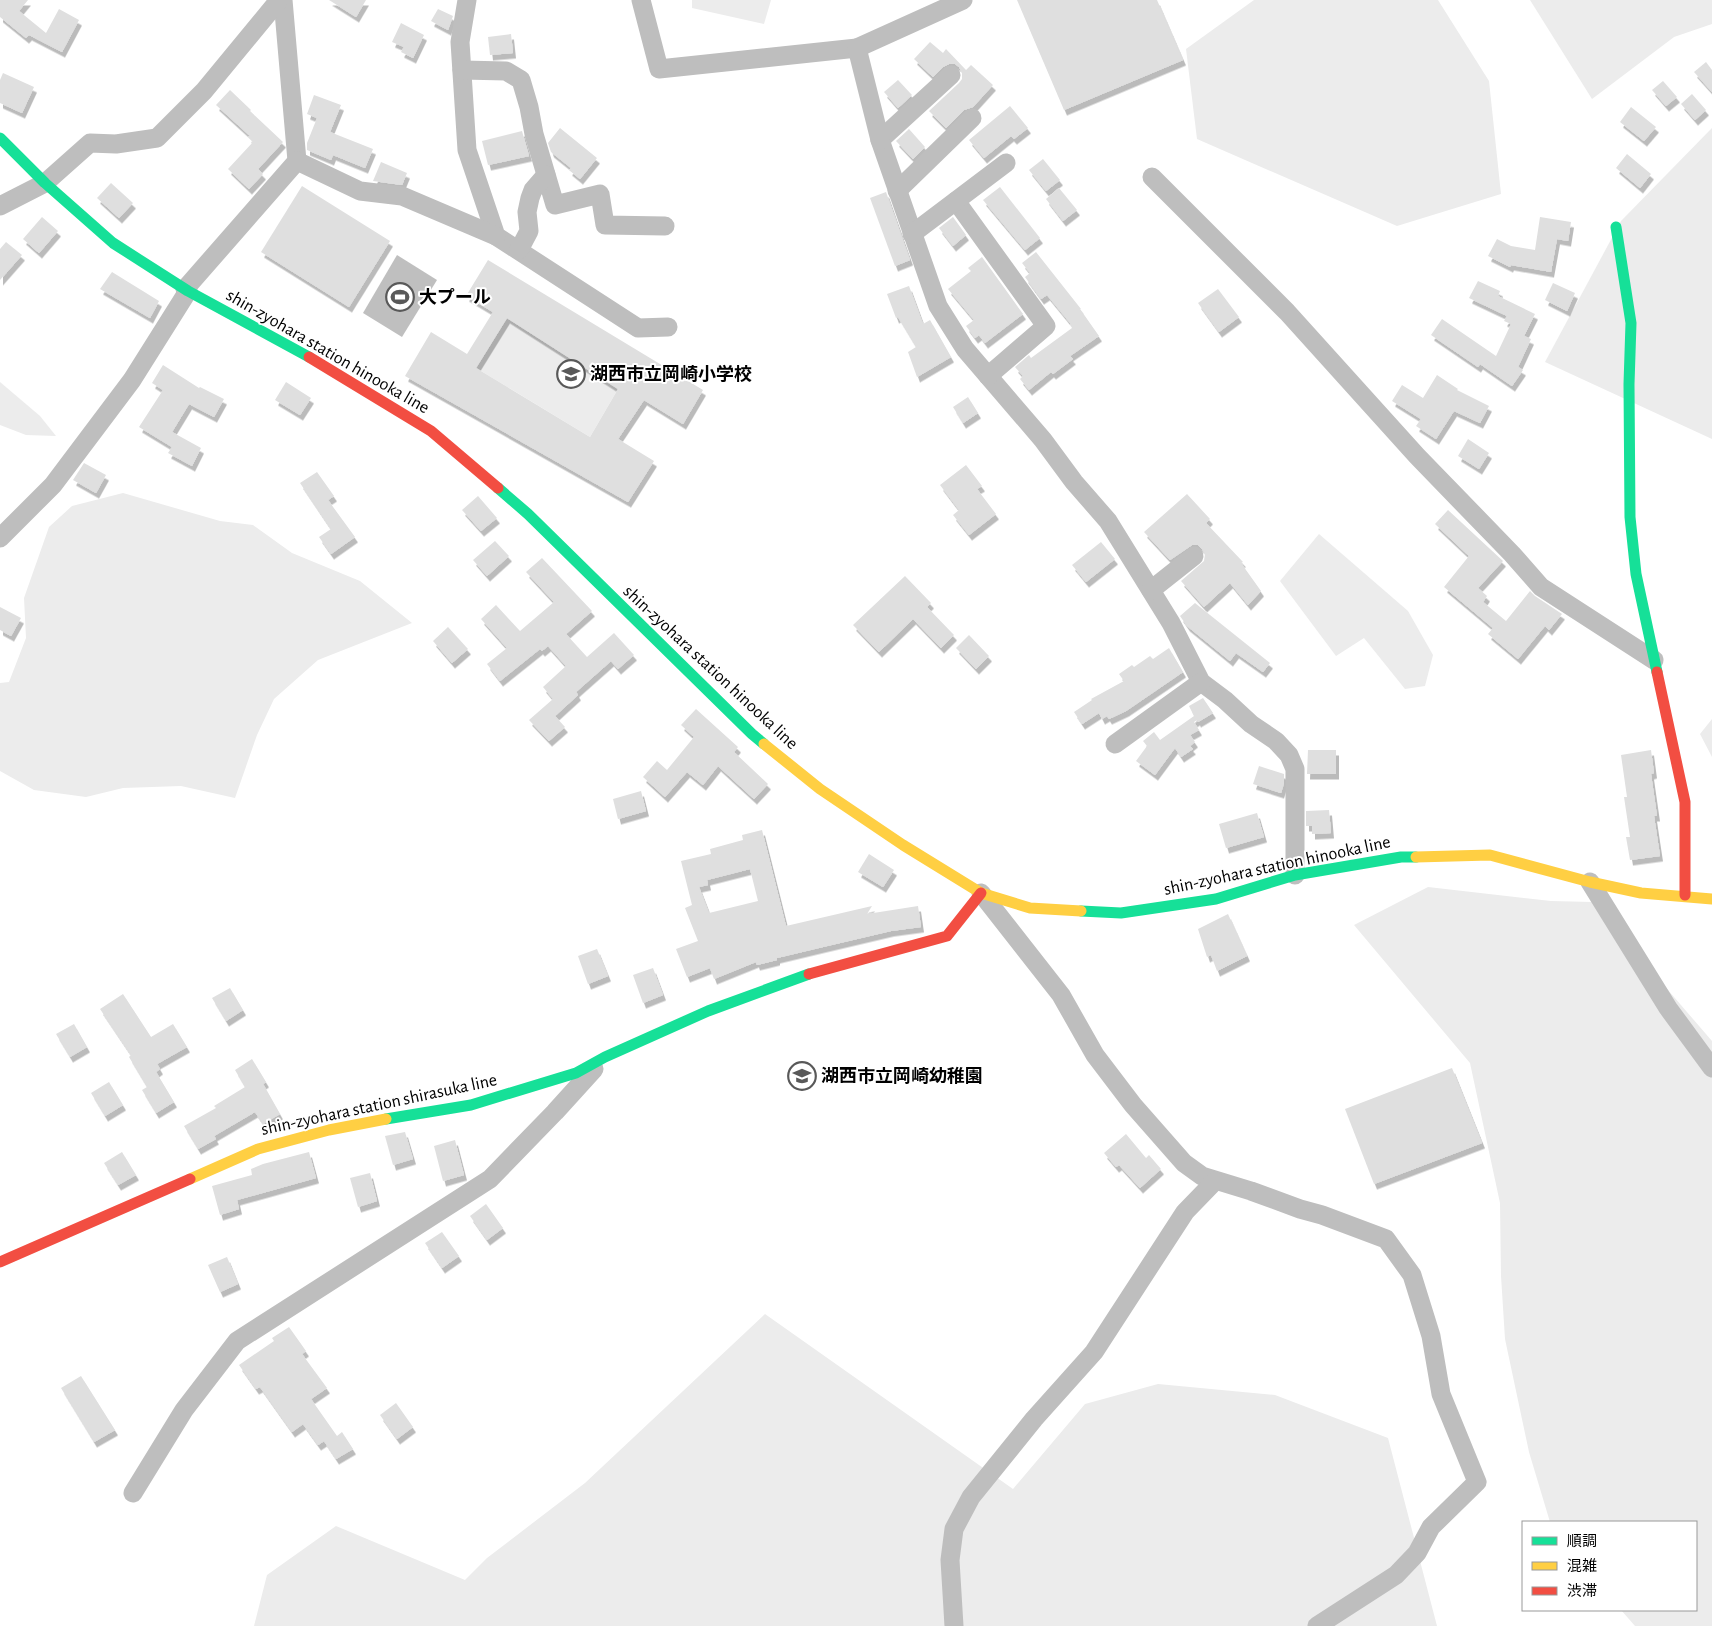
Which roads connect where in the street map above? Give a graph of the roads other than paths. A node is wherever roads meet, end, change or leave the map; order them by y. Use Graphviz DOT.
graph roads {
  1 [pos="279,0"];
  2 [pos="283,0"];
  3 [pos="467,0"];
  4 [pos="641,0"];
  5 [pos="963,0"];
  6 [pos="857,48"];
  7 [pos="462,70"];
  8 [pos="951,75"];
  9 [pos="972,118"];
  10 [pos="0,138"];
  11 [pos="880,140"];
  12 [pos="296,161"];
  13 [pos="1006,163"];
  14 [pos="546,175"];
  15 [pos="1152,177"];
  16 [pos="46,183"];
  17 [pos="897,191"];
  18 [pos="956,201"];
  19 [pos="555,205"];
  20 [pos="0,206"];
  21 [pos="528,207"];
  22 [pos="665,226"];
  23 [pos="1616,227"];
  24 [pos="912,234"];
  25 [pos="496,236"];
  26 [pos="519,250"];
  27 [pos="187,290"];
  28 [pos="668,327"];
  29 [pos="988,376"];
  30 [pos="0,538"];
  31 [pos="1194,556"];
  32 [pos="1151,590"];
  33 [pos="1654,660"];
  34 [pos="1201,682"];
  35 [pos="1115,744"];
  36 [pos="1295,875"];
  37 [pos="1590,882"];
  38 [pos="981,893"];
  39 [pos="1685,895"];
  40 [pos="1712,899"];
  41 [pos="605,1057"];
  42 [pos="1712,1068"];
  43 [pos="1215,1181"];
  44 [pos="0,1262"];
  45 [pos="133,1492"];
  46 [pos="954,1626"];
  47 [pos="1317,1626"];
  1 -- 16 [label="street"];
  2 -- 12 [label="street"];
  3 -- 7 [label="street"];
  4 -- 6 [label="street"];
  5 -- 6 [label="street"];
  6 -- 11 [label="street"];
  7 -- 14 [label="street"];
  7 -- 25 [label="street"];
  8 -- 11 [label="street"];
  9 -- 17 [label="street"];
  10 -- 16 [label="main road, shin-zyohara station hinooka line"];
  11 -- 17 [label="street"];
  12 -- 25 [label="street"];
  12 -- 27 [label="street"];
  13 -- 18 [label="street"];
  14 -- 19 [label="street"];
  14 -- 21 [label="street"];
  15 -- 33 [label="street"];
  16 -- 20 [label="street"];
  16 -- 27 [label="main road, shin-zyohara station hinooka line"];
  17 -- 24 [label="street"];
  18 -- 24 [label="street"];
  18 -- 29 [label="street"];
  19 -- 21 [label="street"];
  19 -- 22 [label="street"];
  21 -- 26 [label="street"];
  23 -- 33 [label="main road"];
  24 -- 29 [label="street"];
  25 -- 26 [label="street"];
  26 -- 28 [label="street"];
  27 -- 30 [label="street"];
  27 -- 38 [label="main road, shin-zyohara station hinooka line"];
  29 -- 32 [label="street"];
  31 -- 32 [label="street"];
  32 -- 34 [label="street"];
  33 -- 39 [label="main road"];
  34 -- 35 [label="street"];
  34 -- 36 [label="street"];
  36 -- 37 [label="main road, shin-zyohara station hinooka line"];
  36 -- 38 [label="main road, shin-zyohara station hinooka line"];
  37 -- 39 [label="main road, shin-zyohara station hinooka line"];
  37 -- 42 [label="street"];
  38 -- 41 [label="main road, shin-zyohara station shirasuka line"];
  38 -- 43 [label="street"];
  39 -- 40 [label="main road, shin-zyohara station hinooka line"];
  41 -- 44 [label="main road, shin-zyohara station shirasuka line"];
  41 -- 45 [label="street"];
  43 -- 46 [label="street"];
  43 -- 47 [label="street"];
}
